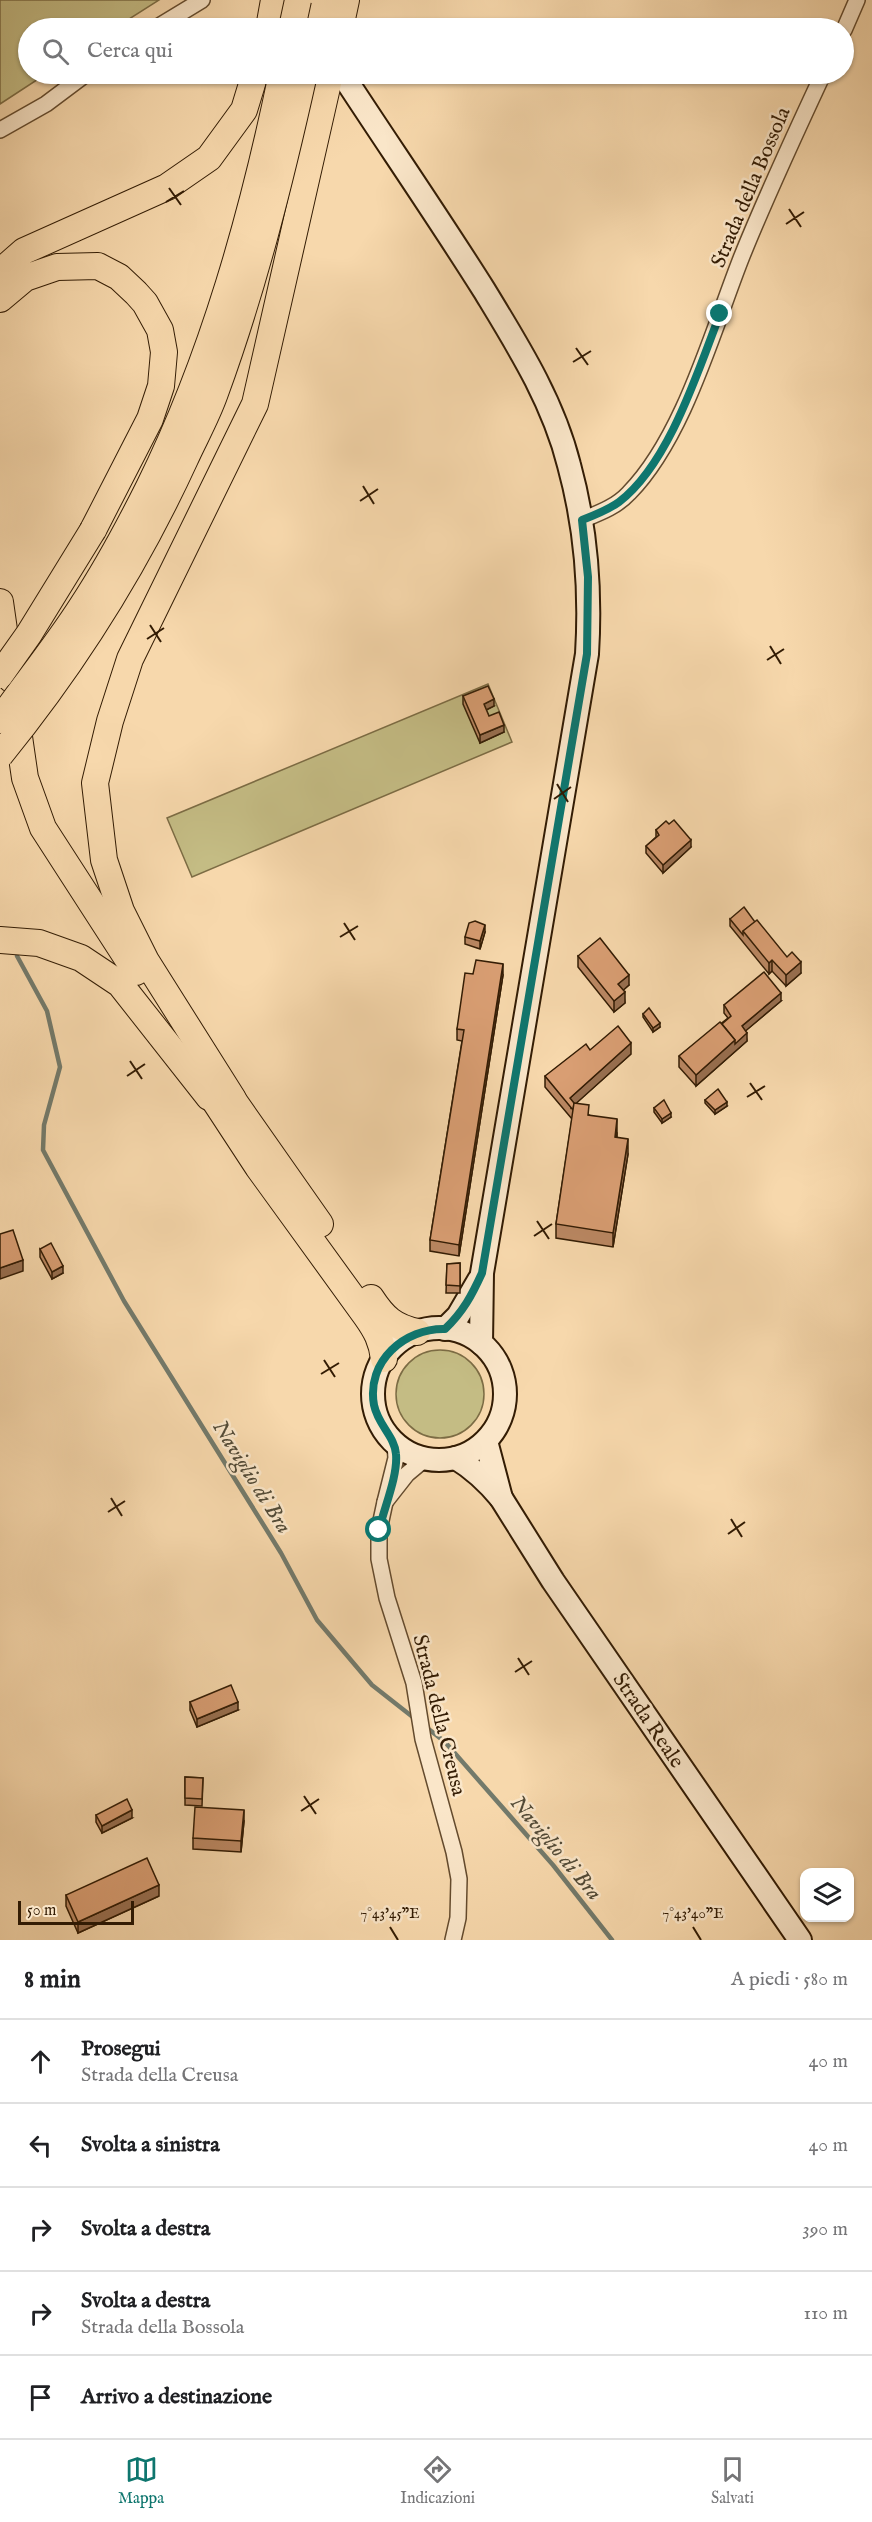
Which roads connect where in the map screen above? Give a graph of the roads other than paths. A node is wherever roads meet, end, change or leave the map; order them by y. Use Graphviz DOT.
graph roads {
  1 [pos="202,0"];
  2 [pos="274,0"];
  3 [pos="296,0"];
  4 [pos="321,0"];
  5 [pos="346,0"];
  6 [pos="858,0"];
  7 [pos="172,18"];
  8 [pos="271,18"];
  9 [pos="293,18"];
  10 [pos="307,18"];
  11 [pos="316,18"];
  12 [pos="342,18"];
  13 [pos="849,18"];
  14 [pos="73,84"];
  15 [pos="252,84"];
  16 [pos="280,84"];
  17 [pos="302,84"];
  18 [pos="328,84"];
  19 [pos="349,84"];
  20 [pos="818,84"];
  21 [pos="0,130"];
  22 [pos="0,272"];
  23 [pos="0,300"];
  24 [pos="582,520"];
  25 [pos="0,603"];
  26 [pos="0,675"];
  27 [pos="0,720"];
  28 [pos="0,755"];
  29 [pos="12,940"];
  30 [pos="226,1105"];
  31 [pos="482,1273"];
  32 [pos="445,1329"];
  33 [pos="417,1332"];
  34 [pos="481,1343"];
  35 [pos="384,1359"];
  36 [pos="486,1441"];
  37 [pos="395,1444"];
  38 [pos="456,1458"];
  39 [pos="425,1459"];
  40 [pos="501,1498"];
  41 [pos="385,1502"];
  42 [pos="453,1940"];
  43 [pos="800,1940"];
  1 -- 7 [label="street"];
  2 -- 8 [label="highway"];
  3 -- 9 [label="highway, bridge"];
  3 -- 10 [label="main road"];
  4 -- 11 [label="highway"];
  5 -- 12 [label="highway"];
  6 -- 13 [label="street"];
  14 -- 21 [label="street"];
  15 -- 22 [label="highway"];
  16 -- 27 [label="highway, bridge"];
  17 -- 28 [label="highway, bridge"];
  18 -- 30 [label="highway"];
  19 -- 24 [label="main road"];
  20 -- 24 [label="street, Strada della Bossola"];
  23 -- 26 [label="highway, bridge"];
  24 -- 31 [label="main road"];
  25 -- 30 [label="highway"];
  29 -- 30 [label="highway"];
  30 -- 33 [label="highway"];
  30 -- 35 [label="highway"];
  31 -- 32 [label="main road"];
  31 -- 34 [label="main road"];
  32 -- 33 [label="main road"];
  32 -- 34 [label="main road"];
  33 -- 35 [label="main road"];
  34 -- 36 [label="main road"];
  35 -- 37 [label="main road"];
  36 -- 38 [label="main road"];
  36 -- 40 [label="main road, Strada Reale"];
  37 -- 39 [label="main road"];
  37 -- 41 [label="street, Strada della Creusa"];
  38 -- 39 [label="main road"];
  38 -- 40 [label="main road, Strada Reale"];
  39 -- 41 [label="street, Strada della Creusa"];
  40 -- 43 [label="main road, Strada Reale"];
  41 -- 42 [label="street, Strada della Creusa"];
}
